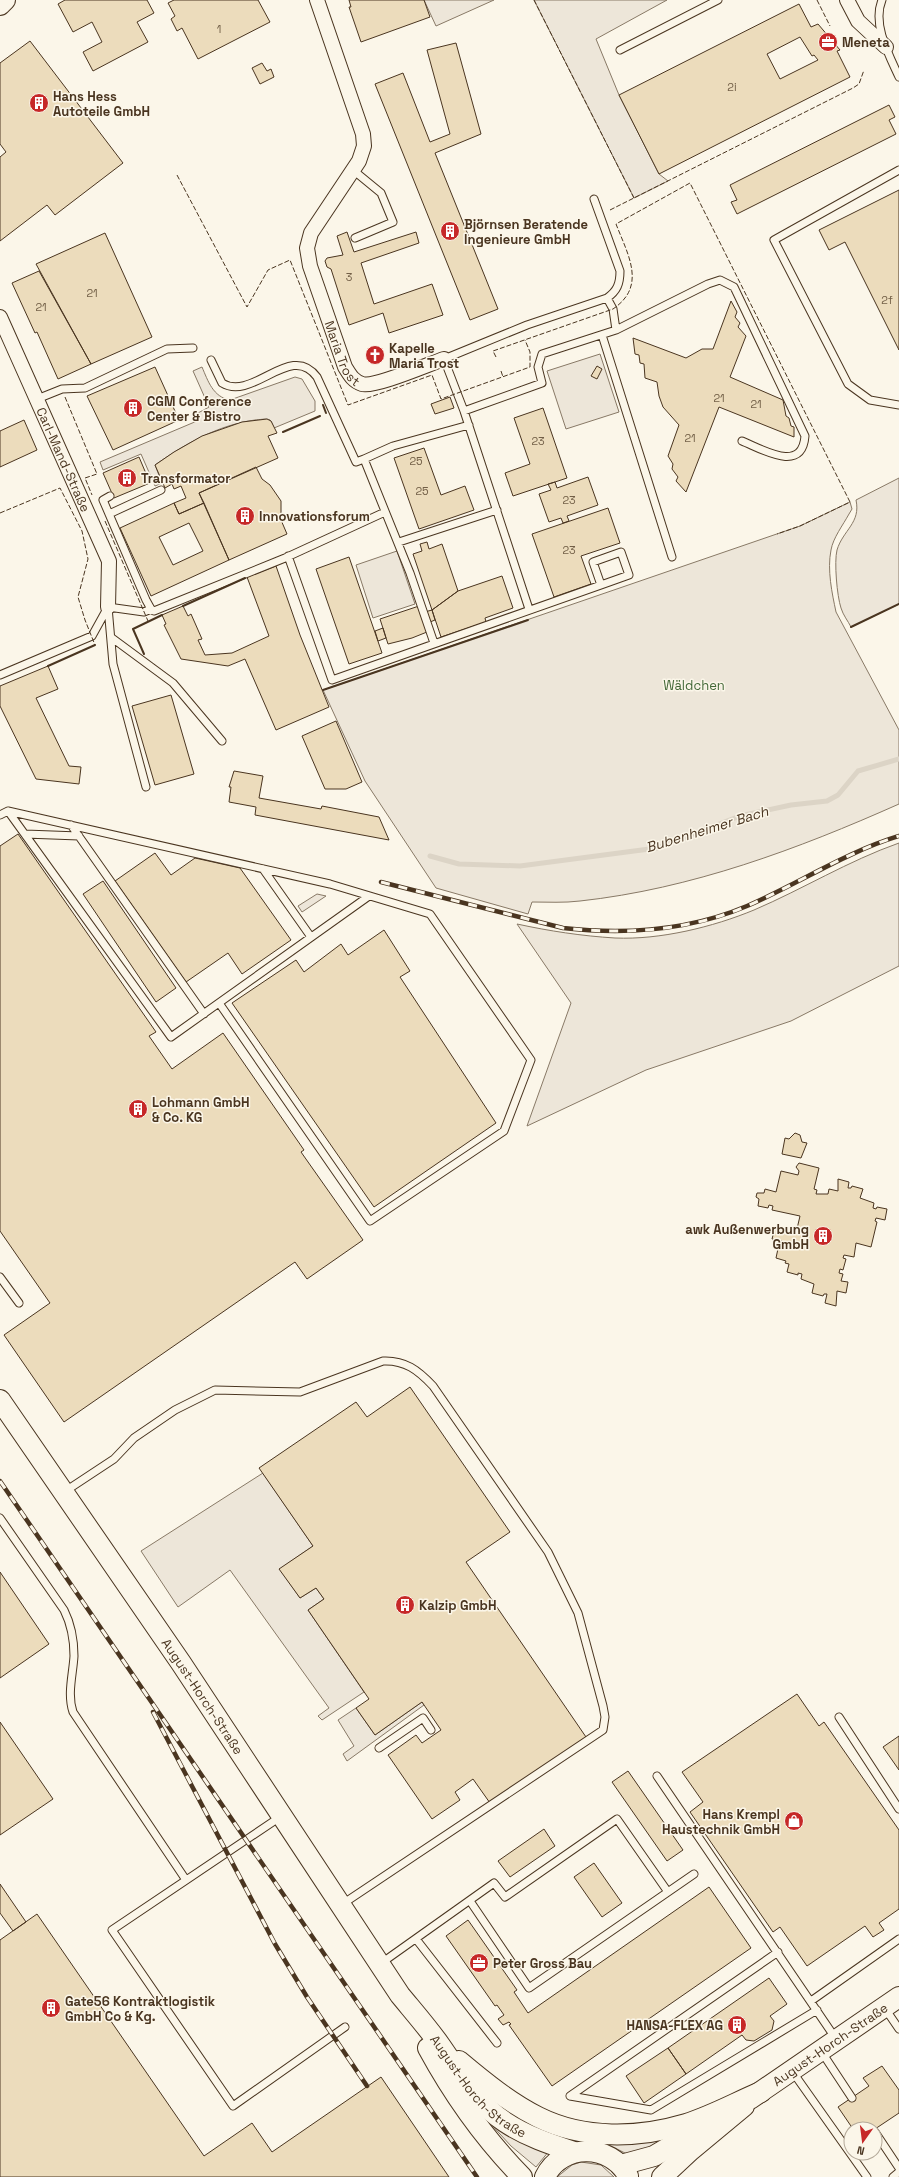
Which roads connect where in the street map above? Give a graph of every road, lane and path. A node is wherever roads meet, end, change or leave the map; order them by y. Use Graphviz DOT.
graph roads {
  1 [pos="5,0"];
  2 [pos="317,0"];
  3 [pos="718,0"];
  4 [pos="847,0"];
  5 [pos="882,0"];
  6 [pos="0,5"];
  7 [pos="886,47"];
  8 [pos="620,50"];
  9 [pos="899,77"];
  10 [pos="353,170"];
  11 [pos="899,170"];
  12 [pos="594,199"];
  13 [pos="355,238"];
  14 [pos="608,298"];
  15 [pos="0,317"];
  16 [pos="616,330"];
  17 [pos="602,335"];
  18 [pos="192,348"];
  19 [pos="444,359"];
  20 [pos="211,360"];
  21 [pos="36,399"];
  22 [pos="899,405"];
  23 [pos="464,411"];
  24 [pos="468,424"];
  25 [pos="742,441"];
  26 [pos="364,459"];
  27 [pos="161,490"];
  28 [pos="110,496"];
  29 [pos="497,510"];
  30 [pos="385,512"];
  31 [pos="109,514"];
  32 [pos="399,542"];
  33 [pos="288,556"];
  34 [pos="672,556"];
  35 [pos="601,585"];
  36 [pos="108,607"];
  37 [pos="151,609"];
  38 [pos="529,610"];
  39 [pos="112,638"];
  40 [pos="434,643"];
  41 [pos="0,676"];
  42 [pos="222,741"];
  43 [pos="146,786"];
  44 [pos="8,811"];
  45 [pos="0,815"];
  46 [pos="72,825"];
  47 [pos="25,834"];
  48 [pos="79,836"];
  49 [pos="263,869"];
  50 [pos="369,896"];
  51 [pos="310,937"];
  52 [pos="219,1003"];
  53 [pos="204,1014"];
  54 [pos="0,1277"];
  55 [pos="19,1304"];
  56 [pos="0,1400"];
  57 [pos="63,1493"];
  58 [pos="0,1518"];
  59 [pos="839,1717"];
  60 [pos="431,1730"];
  61 [pos="379,1748"];
  62 [pos="657,1776"];
  63 [pos="899,1809"];
  64 [pos="282,1815"];
  65 [pos="694,1874"];
  66 [pos="186,1880"];
  67 [pos="668,1892"];
  68 [pos="470,1901"];
  69 [pos="341,1906"];
  70 [pos="416,1939"];
  71 [pos="899,1939"];
  72 [pos="778,1952"];
  73 [pos="380,1964"];
  74 [pos="400,1995"];
  75 [pos="811,2001"];
  76 [pos="892,2002"];
  77 [pos="818,2010"];
  78 [pos="345,2027"];
  79 [pos="899,2029"];
  80 [pos="497,2043"];
  81 [pos="440,2045"];
  82 [pos="829,2046"];
  83 [pos="792,2071"];
  84 [pos="762,2092"];
  85 [pos="852,2098"];
  86 [pos="883,2144"];
  87 [pos="574,2152"];
  88 [pos="899,2168"];
  89 [pos="624,2171"];
  90 [pos="899,2172"];
  91 [pos="522,2177"];
  92 [pos="545,2177"];
  93 [pos="662,2177"];
  94 [pos="866,2177"];
  95 [pos="893,2177"];
  1 -- 6 [label="main road"];
  2 -- 10 [label="street, Maria Trost"];
  3 -- 8 [label="lane"];
  4 -- 7 [label="street"];
  5 -- 7 [label="lane"];
  7 -- 9 [label="lane"];
  10 -- 13 [label="lane"];
  10 -- 19 [label="street, Maria Trost"];
  11 -- 22 [label="lane"];
  12 -- 14 [label="lane"];
  14 -- 16 [label="lane"];
  14 -- 19 [label="lane, Maria Trost"];
  15 -- 21 [label="street, Carl-Mand-Straße"];
  16 -- 17 [label="lane"];
  16 -- 25 [label="lane"];
  17 -- 23 [label="lane"];
  17 -- 34 [label="lane"];
  18 -- 21 [label="lane"];
  19 -- 23 [label="lane"];
  20 -- 26 [label="lane"];
  21 -- 36 [label="street, Carl-Mand-Straße"];
  23 -- 24 [label="lane"];
  24 -- 26 [label="lane"];
  24 -- 29 [label="lane"];
  26 -- 30 [label="lane"];
  27 -- 31 [label="lane"];
  28 -- 31 [label="lane"];
  29 -- 32 [label="lane"];
  29 -- 38 [label="lane"];
  30 -- 32 [label="lane"];
  30 -- 33 [label="lane"];
  31 -- 37 [label="lane"];
  32 -- 40 [label="lane"];
  33 -- 37 [label="lane"];
  33 -- 40 [label="lane"];
  35 -- 35 [label="lane"];
  35 -- 38 [label="lane"];
  36 -- 37 [label="lane"];
  36 -- 39 [label="lane"];
  36 -- 41 [label="lane"];
  38 -- 40 [label="lane"];
  39 -- 42 [label="lane"];
  39 -- 43 [label="lane"];
  44 -- 45 [label="lane"];
  44 -- 46 [label="lane"];
  44 -- 47 [label="lane"];
  46 -- 48 [label="lane"];
  46 -- 49 [label="lane"];
  47 -- 48 [label="lane"];
  47 -- 53 [label="lane"];
  48 -- 53 [label="lane"];
  49 -- 50 [label="lane"];
  49 -- 51 [label="lane"];
  50 -- 51 [label="lane"];
  50 -- 52 [label="lane"];
  51 -- 52 [label="lane"];
  52 -- 53 [label="lane"];
  54 -- 55 [label="lane"];
  56 -- 57 [label="main road, August-Horch-Straße"];
  57 -- 64 [label="main road, August-Horch-Straße"];
  57 -- 69 [label="lane"];
  58 -- 66 [label="lane"];
  59 -- 63 [label="lane"];
  60 -- 61 [label="lane"];
  62 -- 72 [label="lane"];
  64 -- 66 [label="lane"];
  64 -- 69 [label="main road, August-Horch-Straße"];
  65 -- 67 [label="lane"];
  66 -- 78 [label="lane"];
  67 -- 68 [label="lane"];
  67 -- 68 [label="lane"];
  68 -- 70 [label="lane"];
  69 -- 73 [label="main road, August-Horch-Straße"];
  70 -- 73 [label="lane"];
  70 -- 80 [label="lane"];
  71 -- 75 [label="lane"];
  72 -- 75 [label="lane"];
  72 -- 77 [label="lane"];
  73 -- 74 [label="main road, August-Horch-Straße"];
  74 -- 81 [label="main road, August-Horch-Straße"];
  74 -- 91 [label="main road, August-Horch-Straße"];
  75 -- 77 [label="lane"];
  76 -- 79 [label="lane"];
  76 -- 82 [label="main road, August-Horch-Straße"];
  77 -- 82 [label="lane"];
  81 -- 84 [label="main road"];
  81 -- 87 [label="main road, August-Horch-Straße"];
  82 -- 83 [label="main road, August-Horch-Straße"];
  82 -- 85 [label="lane"];
  83 -- 84 [label="main road, August-Horch-Straße"];
  83 -- 94 [label="lane"];
  84 -- 89 [label="main road, August-Horch-Straße"];
  84 -- 93 [label="main road, August-Horch-Straße"];
  86 -- 88 [label="lane"];
  87 -- 89 [label="main road, August-Horch-Straße"];
  87 -- 92 [label="main road, August-Horch-Straße"];
  90 -- 95 [label="lane"];
}
